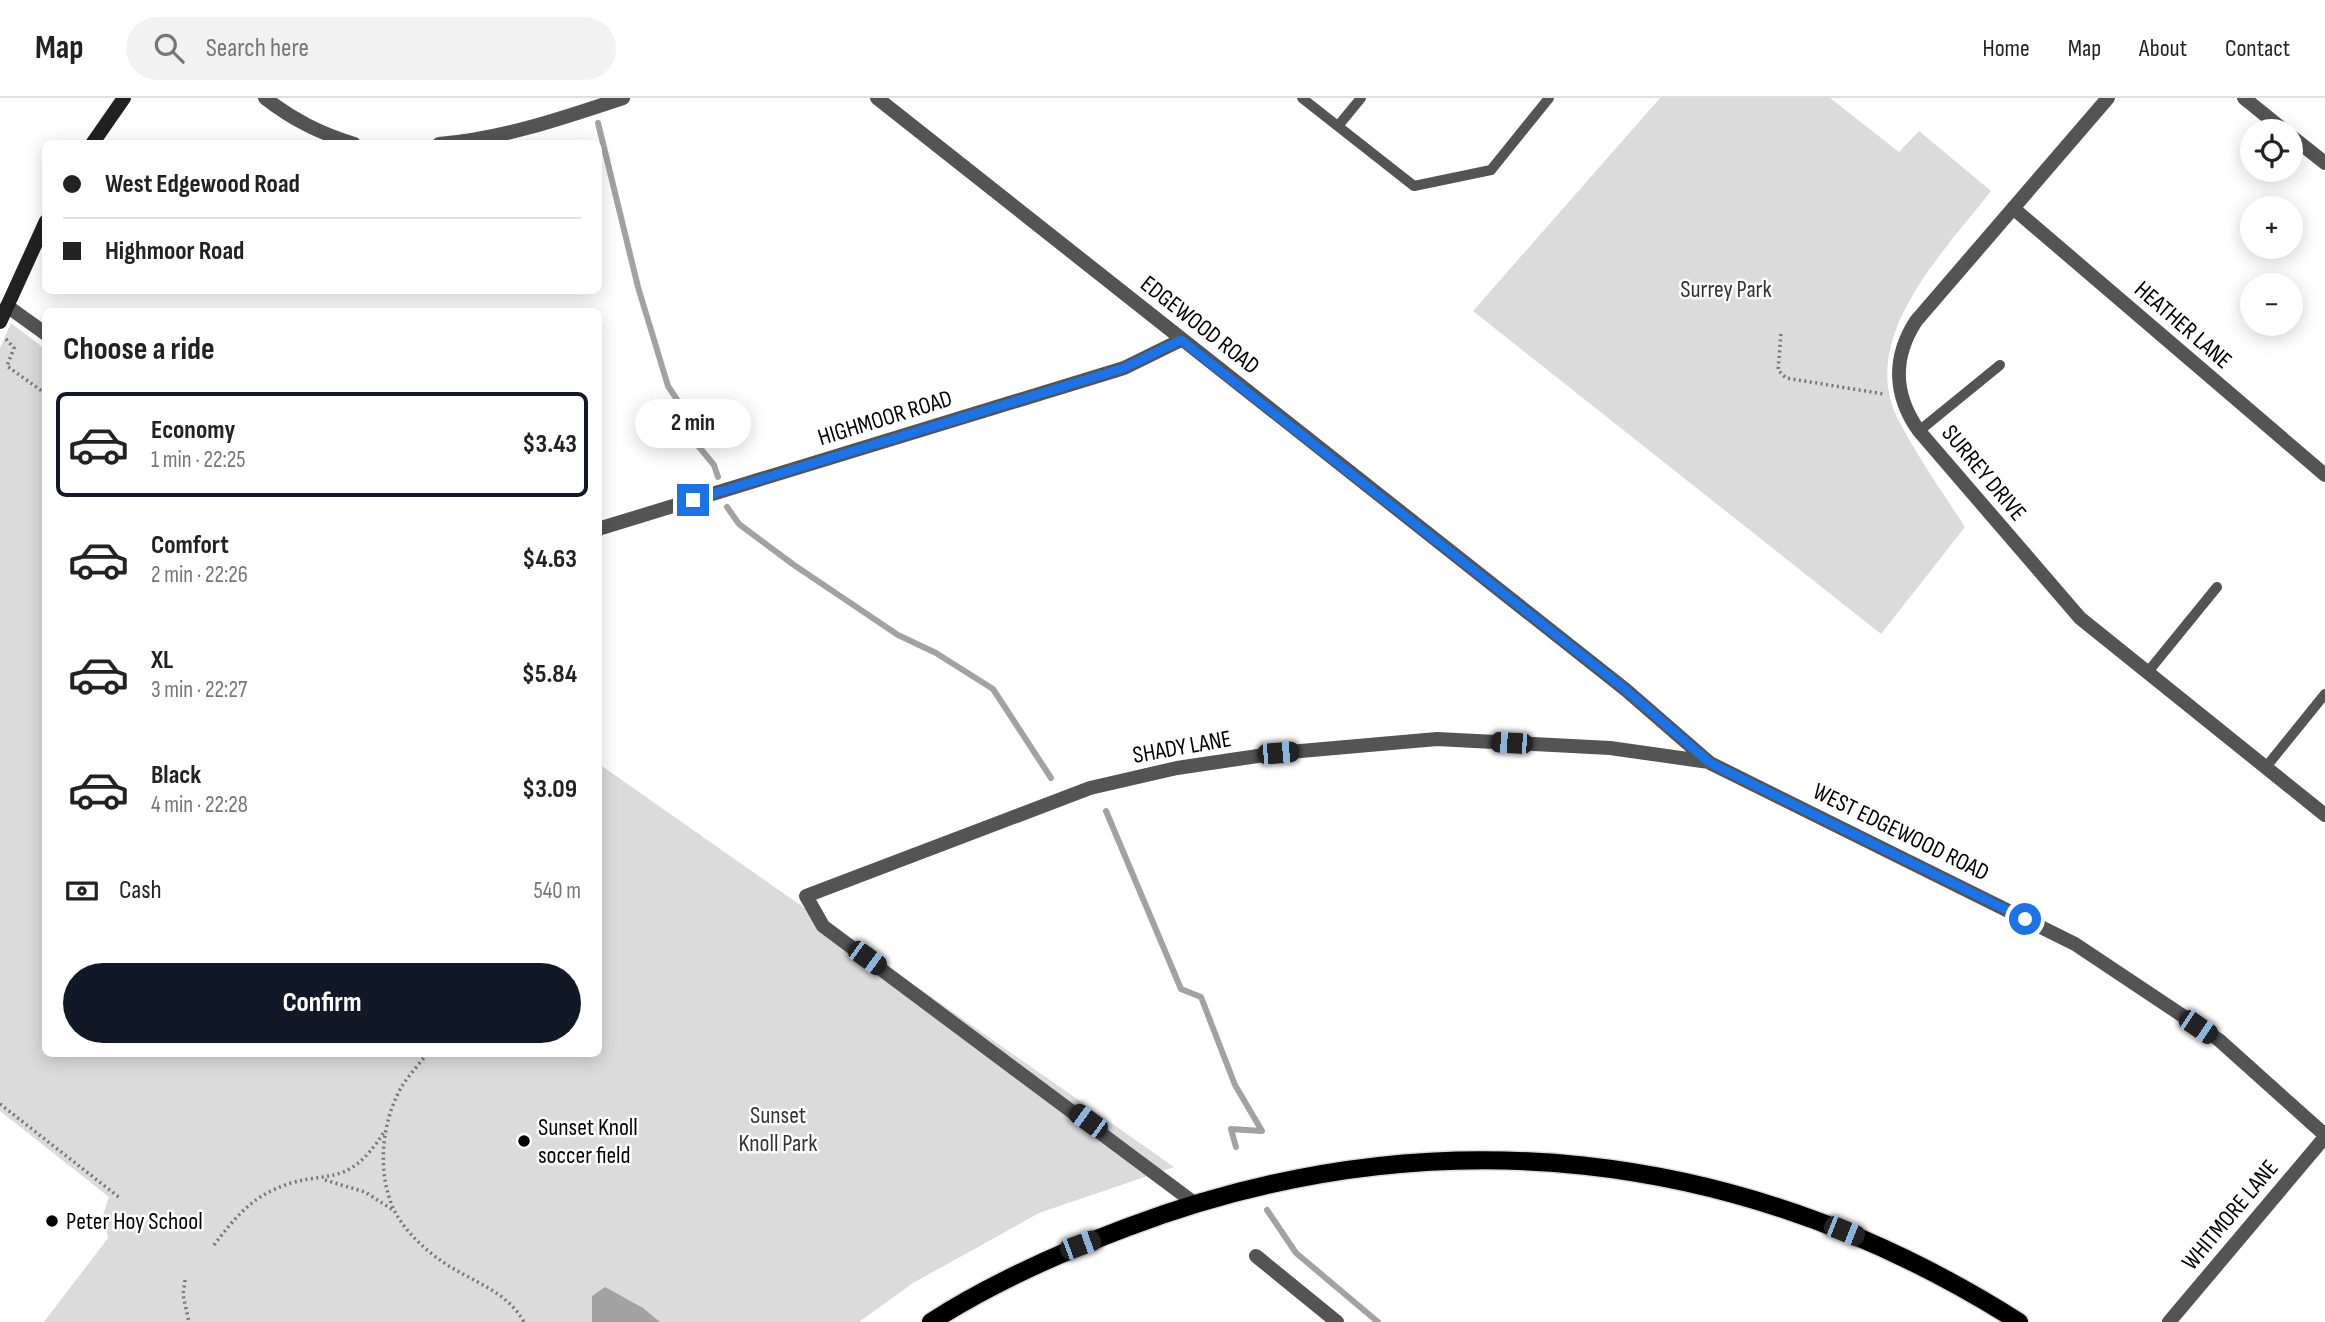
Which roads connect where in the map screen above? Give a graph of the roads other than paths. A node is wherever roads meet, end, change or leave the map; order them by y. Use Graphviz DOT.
graph roads {
  1 [pos="124,98"];
  2 [pos="265,98"];
  3 [pos="622,98"];
  4 [pos="877,98"];
  5 [pos="1302,98"];
  6 [pos="1360,98"];
  7 [pos="1549,98"];
  8 [pos="2108,98"];
  9 [pos="2244,98"];
  10 [pos="2271,119"];
  11 [pos="1338,126"];
  12 [pos="95,140"];
  13 [pos="341,140"];
  14 [pos="470,140"];
  15 [pos="2303,146"];
  16 [pos="2325,163"];
  17 [pos="2013,208"];
  18 [pos="42,230"];
  19 [pos="7,306"];
  20 [pos="0,321"];
  21 [pos="42,331"];
  22 [pos="1181,340"];
  23 [pos="2000,365"];
  24 [pos="1919,431"];
  25 [pos="2325,475"];
  26 [pos="602,528"];
  27 [pos="2217,587"];
  28 [pos="1495,588"];
  29 [pos="2147,673"];
  30 [pos="2325,694"];
  31 [pos="1710,763"];
  32 [pos="2266,768"];
  33 [pos="2325,815"];
  34 [pos="2325,1136"];
  35 [pos="1193,1202"];
  36 [pos="1256,1256"];
  37 [pos="931,1322"];
  38 [pos="1337,1322"];
  39 [pos="2019,1322"];
  40 [pos="2169,1322"];
  1 -- 12 [label="main road"];
  2 -- 13 [label="street"];
  3 -- 14 [label="street"];
  4 -- 22 [label="street, EDGEWOOD ROAD"];
  5 -- 11 [label="lane"];
  6 -- 11 [label="lane"];
  7 -- 11 [label="lane"];
  8 -- 17 [label="street, SURREY DRIVE"];
  9 -- 10 [label="street"];
  15 -- 16 [label="street"];
  17 -- 24 [label="street, SURREY DRIVE"];
  17 -- 25 [label="street, HEATHER LANE"];
  18 -- 19 [label="main road"];
  19 -- 20 [label="main road"];
  19 -- 21 [label="street"];
  22 -- 26 [label="street, HIGHMOOR ROAD"];
  22 -- 28 [label="street, EDGEWOOD ROAD"];
  23 -- 24 [label="lane"];
  24 -- 29 [label="street, SURREY DRIVE"];
  27 -- 29 [label="lane"];
  28 -- 31 [label="street, WEST EDGEWOOD ROAD"];
  29 -- 32 [label="street, SURREY DRIVE"];
  30 -- 32 [label="lane"];
  31 -- 34 [label="street, WEST EDGEWOOD ROAD"];
  31 -- 35 [label="street, SHADY LANE"];
  32 -- 33 [label="street, SURREY DRIVE"];
  34 -- 40 [label="street, WHITMORE LANE"];
  35 -- 37 [label="main road"];
  35 -- 39 [label="main road"];
  36 -- 38 [label="street"];
}
